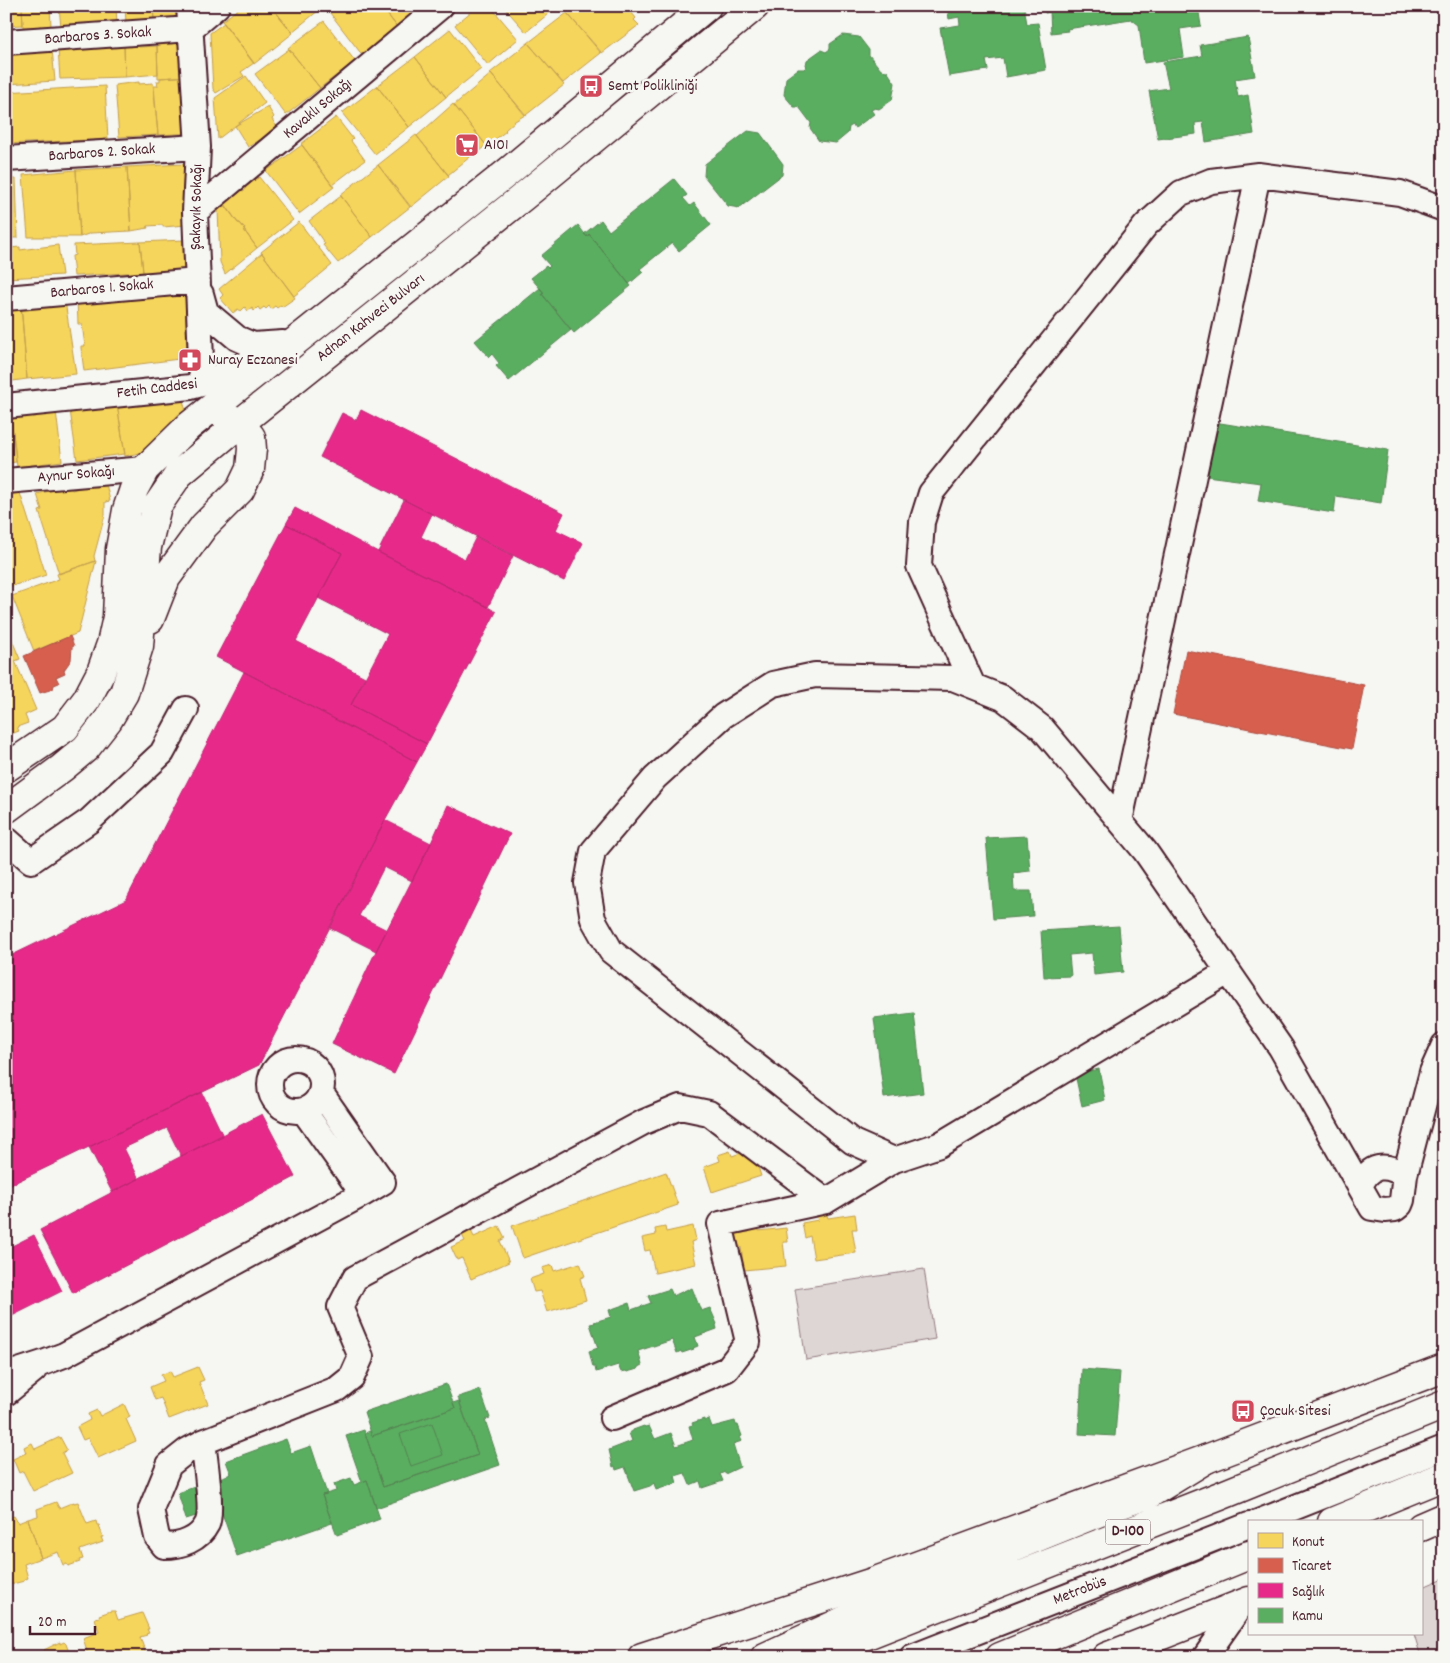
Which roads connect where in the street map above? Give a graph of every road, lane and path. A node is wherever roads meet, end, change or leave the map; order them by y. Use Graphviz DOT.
graph roads {
  1 [pos="217,6"];
  2 [pos="441,6"];
  3 [pos="707,6"];
  4 [pos="755,6"];
  5 [pos="189,18"];
  6 [pos="6,42"];
  7 [pos="198,147"];
  8 [pos="6,159"];
  9 [pos="1258,175"];
  10 [pos="1400,193"];
  11 [pos="1444,198"];
  12 [pos="1444,210"];
  13 [pos="195,212"];
  14 [pos="197,281"];
  15 [pos="6,298"];
  16 [pos="299,339"];
  17 [pos="197,386"];
  18 [pos="6,406"];
  19 [pos="240,422"];
  20 [pos="189,426"];
  21 [pos="145,469"];
  22 [pos="6,481"];
  23 [pos="140,646"];
  24 [pos="973,686"];
  25 [pos="186,709"];
  26 [pos="6,768"];
  27 [pos="6,809"];
  28 [pos="1120,821"];
  29 [pos="6,839"];
  30 [pos="1228,972"];
  31 [pos="1444,1045"];
  32 [pos="321,1093"];
  33 [pos="303,1110"];
  34 [pos="894,1160"];
  35 [pos="1405,1175"];
  36 [pos="1360,1187"];
  37 [pos="363,1194"];
  38 [pos="826,1201"];
  39 [pos="43,1363"];
  40 [pos="1444,1368"];
  41 [pos="6,1374"];
  42 [pos="6,1393"];
  43 [pos="1444,1405"];
  44 [pos="612,1418"];
  45 [pos="203,1442"];
  46 [pos="1444,1448"];
  47 [pos="1206,1459"];
  48 [pos="1444,1476"];
  49 [pos="1444,1517"];
  50 [pos="1263,1520"];
  51 [pos="1337,1520"];
  52 [pos="1248,1526"];
  53 [pos="1422,1526"];
  54 [pos="1444,1531"];
  55 [pos="1422,1539"];
  56 [pos="1248,1555"];
  57 [pos="1245,1602"];
  58 [pos="642,1657"];
  59 [pos="765,1657"];
  60 [pos="811,1657"];
  61 [pos="912,1657"];
  62 [pos="1000,1657"];
  63 [pos="1106,1657"];
  64 [pos="1205,1657"];
  1 -- 5 [label="street"];
  2 -- 13 [label="street, Kavaklı Sokağı"];
  3 -- 16 [label="main road, Adnan Kahveci Bulvarı"];
  4 -- 19 [label="main road, Adnan Kahveci Bulvarı"];
  5 -- 6 [label="street, Barbaros 3. Sokak"];
  5 -- 7 [label="street, Şakayık Sokağı"];
  7 -- 8 [label="street, Barbaros 2. Sokak"];
  7 -- 13 [label="street, Şakayık Sokağı"];
  9 -- 10 [label="street"];
  9 -- 24 [label="street"];
  9 -- 28 [label="street"];
  10 -- 11 [label="street"];
  10 -- 12 [label="street"];
  13 -- 14 [label="street, Şakayık Sokağı"];
  14 -- 15 [label="street, Barbaros 1. Sokak"];
  14 -- 16 [label="street"];
  14 -- 17 [label="street, Şakayık Sokağı"];
  16 -- 17 [label="street, Fetih Caddesi"];
  16 -- 20 [label="main road, Adnan Kahveci Bulvarı"];
  17 -- 18 [label="street, Fetih Caddesi"];
  17 -- 20 [label="street"];
  19 -- 20 [label="main road"];
  19 -- 23 [label="main road, Adnan Kahveci Bulvarı"];
  19 -- 23 [label="main road"];
  20 -- 21 [label="main road, Adnan Kahveci Bulvarı"];
  21 -- 22 [label="street, Aynur Sokağı"];
  21 -- 26 [label="main road, Adnan Kahveci Bulvarı"];
  23 -- 27 [label="main road, Adnan Kahveci Bulvarı"];
  24 -- 28 [label="street"];
  24 -- 34 [label="street"];
  25 -- 29 [label="street"];
  28 -- 30 [label="street"];
  30 -- 34 [label="street"];
  30 -- 36 [label="street"];
  31 -- 35 [label="street"];
  32 -- 33 [label="street"];
  32 -- 33 [label="street"];
  32 -- 37 [label="street"];
  33 -- 37 [label="street"];
  34 -- 38 [label="street"];
  35 -- 36 [label="street"];
  35 -- 36 [label="street"];
  37 -- 39 [label="street"];
  38 -- 44 [label="street"];
  38 -- 45 [label="street"];
  39 -- 41 [label="street"];
  39 -- 42 [label="street"];
  40 -- 47 [label="main road"];
  43 -- 60 [label="main road, D-100"];
  46 -- 50 [label="street"];
  47 -- 58 [label="main road"];
  47 -- 59 [label="main road"];
  48 -- 51 [label="main road"];
  49 -- 53 [label="main road"];
  52 -- 61 [label="street, Metrobüs"];
  54 -- 55 [label="main road"];
  56 -- 62 [label="main road"];
  57 -- 63 [label="main road"];
  57 -- 64 [label="street"];
}
